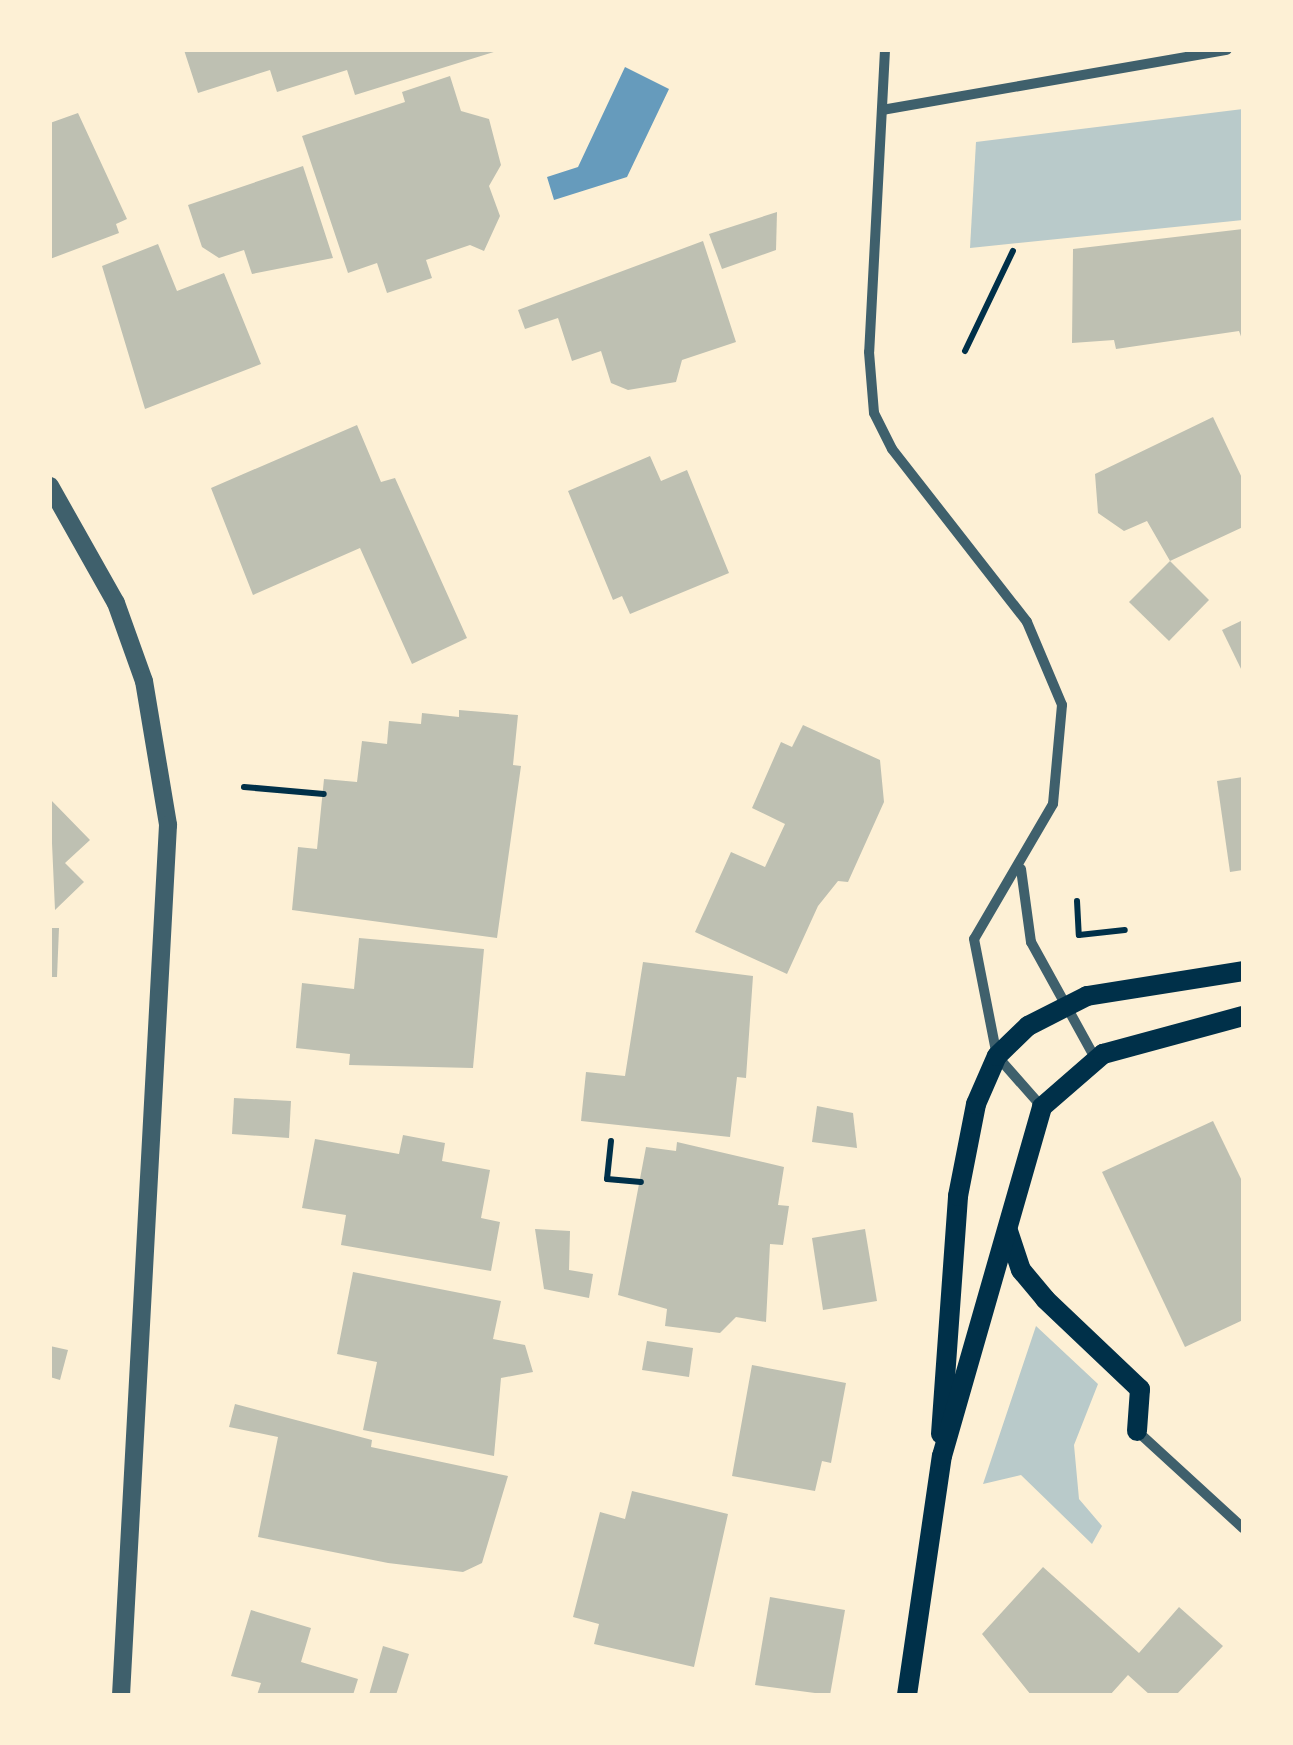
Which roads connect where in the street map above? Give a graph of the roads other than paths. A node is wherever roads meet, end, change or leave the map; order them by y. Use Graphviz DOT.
graph roads {
  1 [pos="885,50"];
  2 [pos="1227,50"];
  3 [pos="882,110"];
  4 [pos="50,486"];
  5 [pos="1022,870"];
  6 [pos="1243,971"];
  7 [pos="1068,1004"];
  8 [pos="1243,1016"];
  9 [pos="998,1056"];
  10 [pos="1095,1058"];
  11 [pos="1042,1107"];
  12 [pos="1007,1224"];
  13 [pos="1137,1431"];
  14 [pos="942,1456"];
  15 [pos="1243,1528"];
  16 [pos="121,1695"];
  17 [pos="907,1695"];
  1 -- 3 [label="street"];
  2 -- 3 [label="street"];
  3 -- 5 [label="street"];
  4 -- 16 [label="street"];
  5 -- 7 [label="street"];
  5 -- 9 [label="street"];
  6 -- 7 [label="main road"];
  7 -- 9 [label="main road"];
  7 -- 10 [label="street"];
  8 -- 10 [label="main road"];
  9 -- 11 [label="street"];
  9 -- 14 [label="main road"];
  10 -- 11 [label="main road"];
  11 -- 12 [label="main road"];
  12 -- 13 [label="main road"];
  12 -- 14 [label="main road"];
  13 -- 15 [label="street"];
  14 -- 17 [label="main road"];
}
